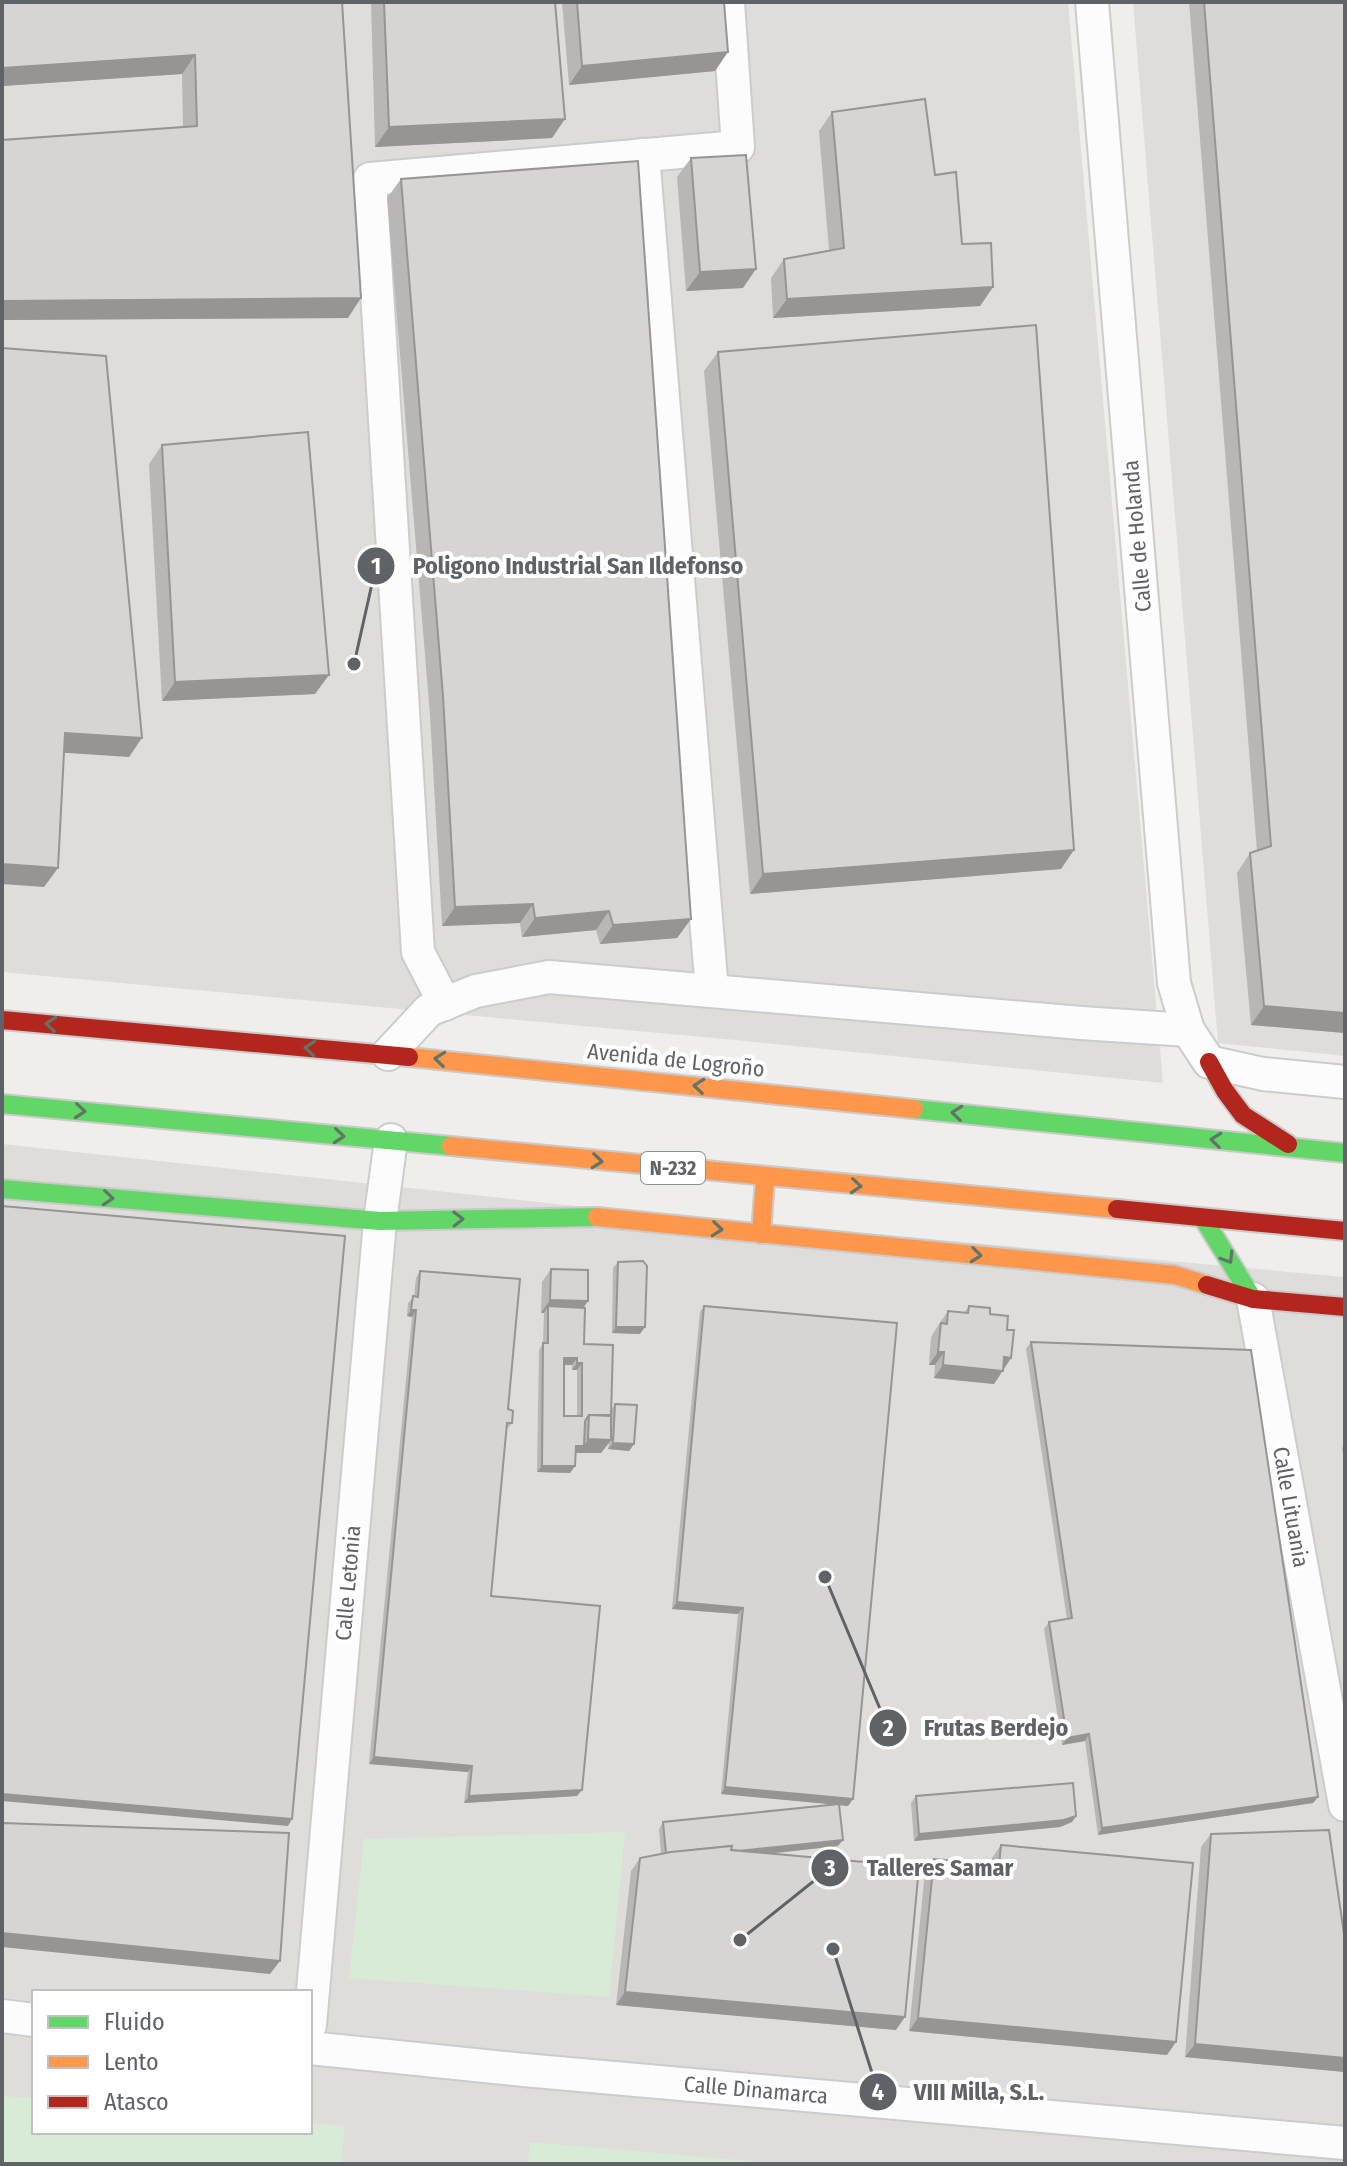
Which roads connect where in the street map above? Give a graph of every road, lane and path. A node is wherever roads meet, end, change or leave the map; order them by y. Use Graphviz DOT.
graph roads {
  1 [pos="728,2"];
  2 [pos="1092,2"];
  3 [pos="643,155"];
  4 [pos="712,991"];
  5 [pos="445,1004"];
  6 [pos="2,1020"];
  7 [pos="1188,1030"];
  8 [pos="388,1054"];
  9 [pos="1209,1062"];
  10 [pos="1345,1082"];
  11 [pos="2,1104"];
  12 [pos="391,1140"];
  13 [pos="1294,1148"];
  14 [pos="1345,1153"];
  15 [pos="765,1178"];
  16 [pos="2,1189"];
  17 [pos="1203,1218"];
  18 [pos="380,1221"];
  19 [pos="1345,1231"];
  20 [pos="761,1234"];
  21 [pos="1257,1284"];
  22 [pos="1345,1307"];
  23 [pos="1345,1805"];
  24 [pos="312,2002"];
  25 [pos="2,2016"];
  26 [pos="32,2020"];
  27 [pos="312,2048"];
  28 [pos="1345,2143"];
  1 -- 3 [label="street"];
  2 -- 7 [label="street, Calle de Holanda"];
  3 -- 4 [label="street"];
  3 -- 5 [label="street"];
  4 -- 5 [label="street"];
  4 -- 7 [label="street"];
  5 -- 8 [label="street"];
  8 -- 6 [label="main road, Avenida de Logroño, one-way"];
  7 -- 9 [label="street, Calle de Holanda"];
  13 -- 8 [label="main road, Avenida de Logroño, one-way"];
  9 -- 10 [label="street"];
  9 -- 13 [label="main road"];
  11 -- 12 [label="main road, N-232, one-way"];
  12 -- 15 [label="main road, N-232, one-way"];
  12 -- 18 [label="street, Calle Letonia"];
  13 -- 14 [label="main road, Avenida de Logroño"];
  15 -- 17 [label="main road, N-232, one-way"];
  15 -- 20 [label="main road"];
  16 -- 18 [label="main road, one-way"];
  17 -- 19 [label="main road, N-232"];
  17 -- 21 [label="main road, one-way"];
  18 -- 20 [label="main road, one-way"];
  18 -- 24 [label="street, Calle Letonia"];
  20 -- 21 [label="main road, one-way"];
  21 -- 22 [label="main road"];
  21 -- 23 [label="street, Calle Lituania"];
  25 -- 26 [label="street"];
  27 -- 28 [label="street, Calle Dinamarca"];
}
